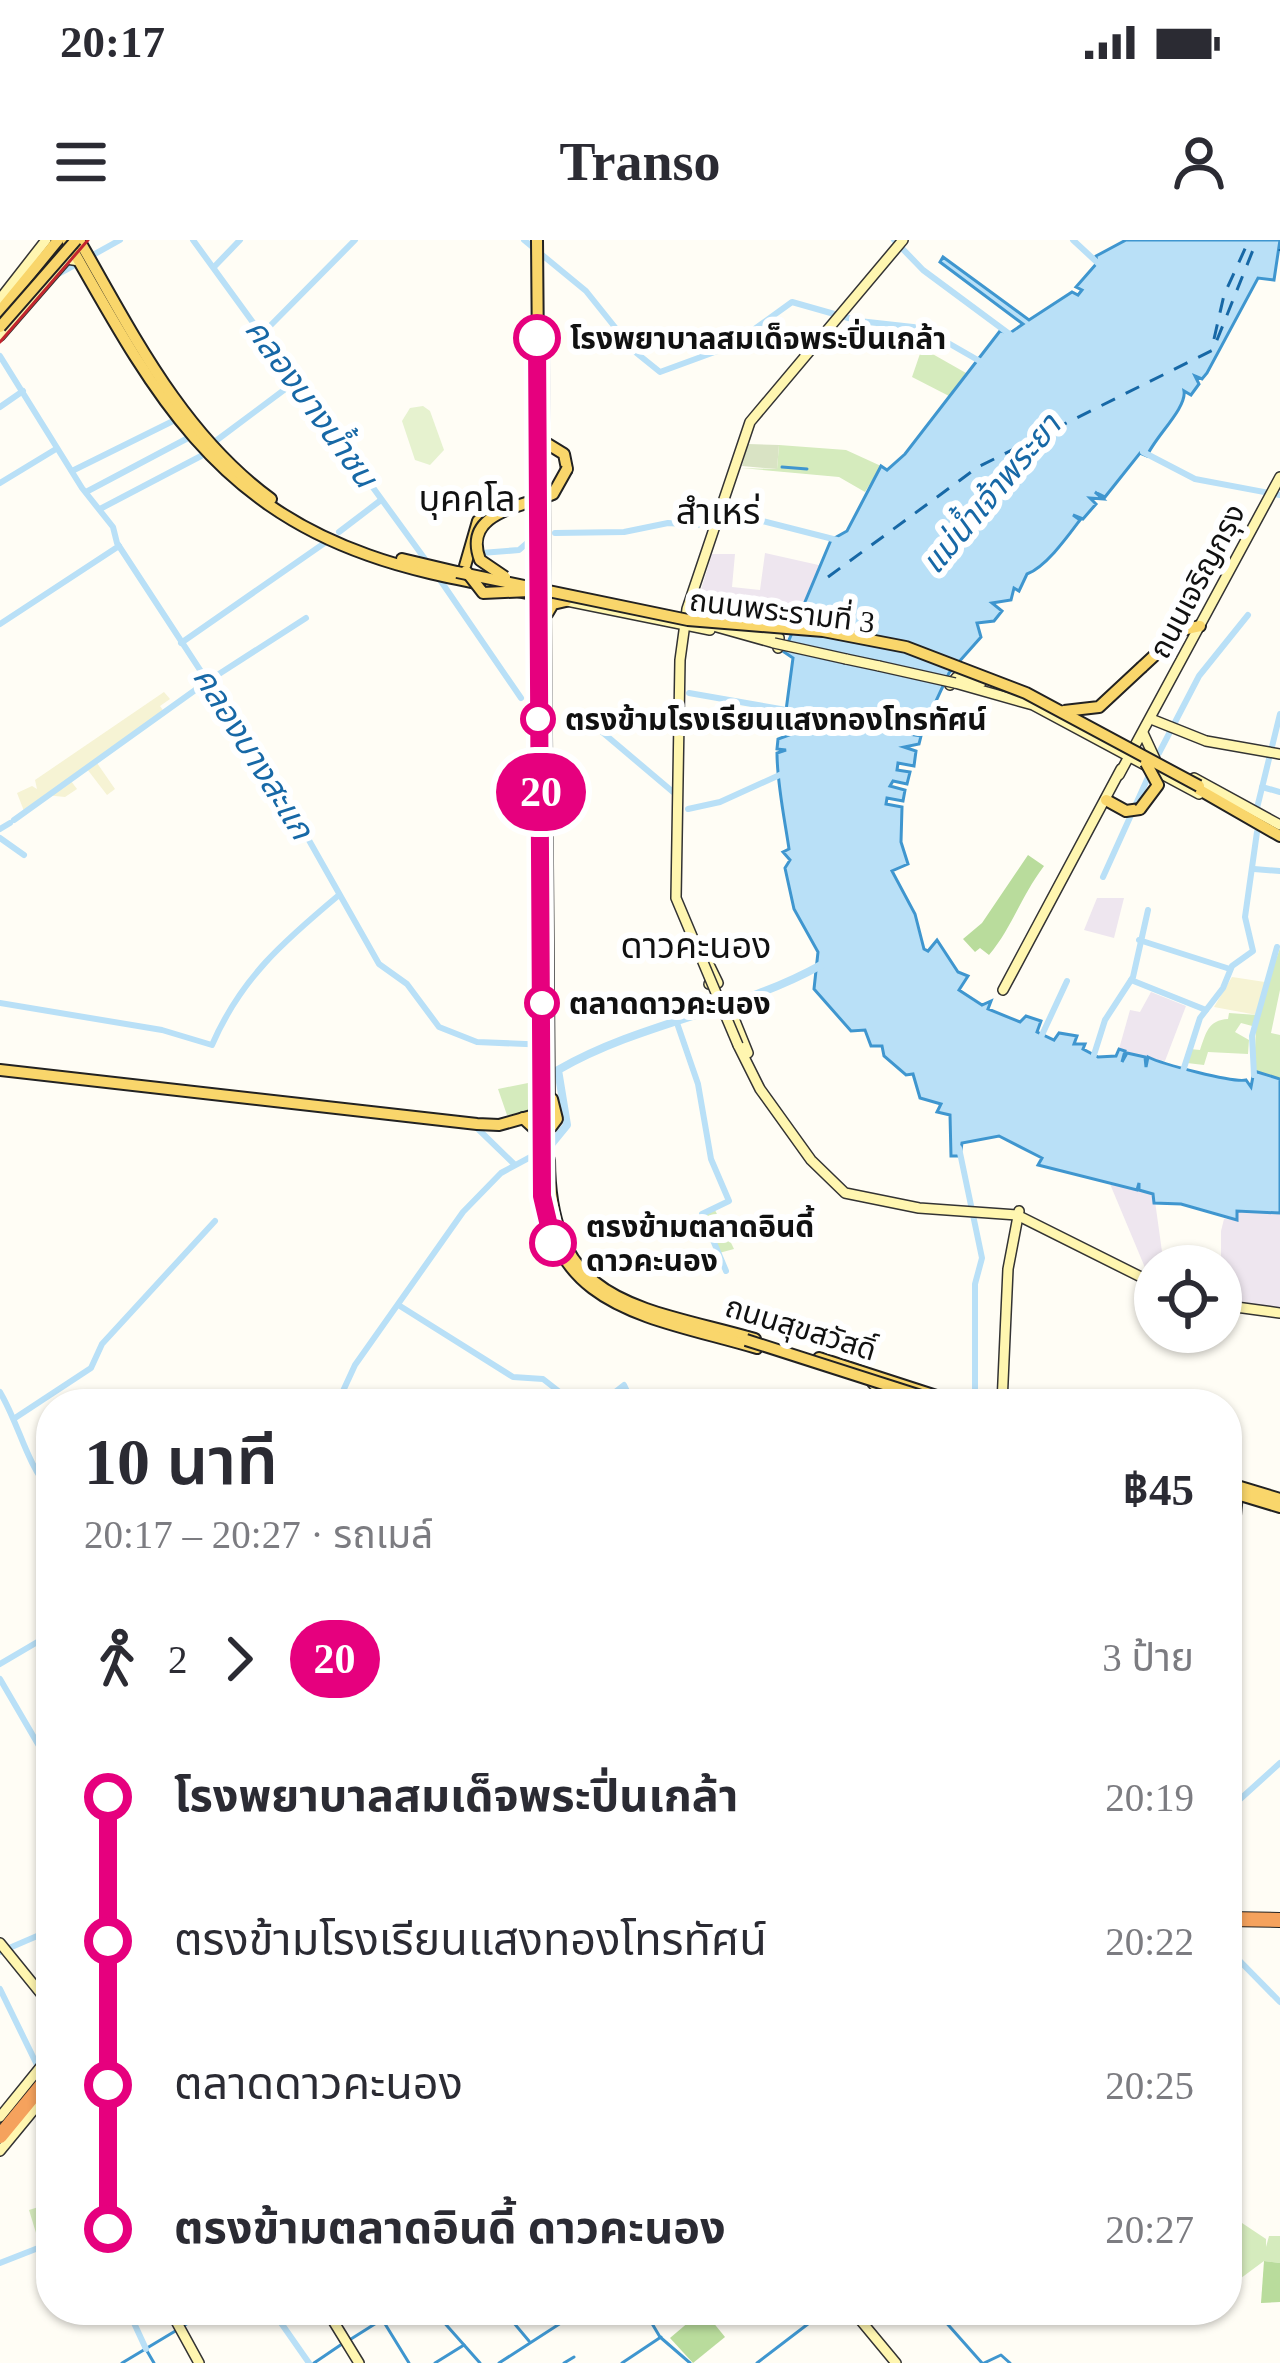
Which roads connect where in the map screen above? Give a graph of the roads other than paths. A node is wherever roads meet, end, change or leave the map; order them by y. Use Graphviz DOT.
graph roads {
  1 [pos="900,243"];
  2 [pos="68,244"];
  3 [pos="540,248"];
  4 [pos="0,304"];
  5 [pos="0,332"];
  6 [pos="540,353"];
  7 [pos="158,385"];
  8 [pos="543,453"];
  9 [pos="1280,477"];
  10 [pos="540,482"];
  11 [pos="251,489"];
  12 [pos="497,512"];
  13 [pos="537,517"];
  14 [pos="471,547"];
  15 [pos="449,572"];
  16 [pos="542,572"];
  17 [pos="535,593"];
  18 [pos="563,596"];
  19 [pos="691,602"];
  20 [pos="667,618"];
  21 [pos="698,625"];
  22 [pos="1200,626"];
  23 [pos="683,644"];
  24 [pos="543,682"];
  25 [pos="1010,695"];
  26 [pos="1156,707"];
  27 [pos="1055,709"];
  28 [pos="1150,719"];
  29 [pos="1274,753"];
  30 [pos="1132,754"];
  31 [pos="544,778"];
  32 [pos="1198,788"];
  33 [pos="1106,800"];
  34 [pos="1280,831"];
  35 [pos="1003,990"];
  36 [pos="546,1044"];
  37 [pos="0,1070"];
  38 [pos="549,1091"];
  39 [pos="545,1115"];
  40 [pos="523,1118"];
  41 [pos="1018,1213"];
  42 [pos="1134,1270"];
  43 [pos="594,1287"];
  44 [pos="1242,1310"];
  45 [pos="1279,1314"];
  46 [pos="686,1320"];
  47 [pos="868,1379"];
  48 [pos="878,1389"];
  49 [pos="895,1389"];
  50 [pos="895,1389"];
  51 [pos="1003,1389"];
  52 [pos="1242,1493"];
  53 [pos="1280,1503"];
  54 [pos="1242,1921"];
  55 [pos="1280,1922"];
  56 [pos="3,1948"];
  57 [pos="36,1988"];
  58 [pos="36,2087"];
  59 [pos="36,2087"];
  60 [pos="0,2131"];
  61 [pos="176,2325"];
  62 [pos="336,2325"];
  63 [pos="864,2325"];
  64 [pos="200,2363"];
  65 [pos="359,2363"];
  66 [pos="896,2363"];
  1 -- 19 [label="main road"];
  2 -- 4 [label="main road"];
  2 -- 4 [label="main road"];
  2 -- 5 [label="main road, bridge"];
  2 -- 5 [label="main road"];
  2 -- 5 [label="main road, bridge"];
  2 -- 11 [label="main road"];
  3 -- 6 [label="main road"];
  6 -- 8 [label="main road"];
  6 -- 10 [label="main road"];
  7 -- 11 [label="main road"];
  8 -- 10 [label="main road"];
  8 -- 14 [label="main road, bridge"];
  9 -- 22 [label="main road, ถนนเจริญกรุง"];
  10 -- 12 [label="main road"];
  10 -- 13 [label="main road"];
  10 -- 16 [label="main road"];
  11 -- 15 [label="main road"];
  12 -- 13 [label="main road"];
  12 -- 14 [label="main road, bridge"];
  13 -- 16 [label="main road"];
  14 -- 17 [label="main road, bridge"];
  14 -- 17 [label="main road, bridge"];
  15 -- 17 [label="main road, ถนนพระรามที่ 3, bridge"];
  15 -- 17 [label="main road"];
  16 -- 17 [label="main road"];
  16 -- 17 [label="main road"];
  16 -- 18 [label="main road"];
  17 -- 18 [label="main road"];
  17 -- 18 [label="main road"];
  17 -- 27 [label="main road, ถนนพระรามที่ 3, bridge"];
  17 -- 30 [label="main road, ถนนพระรามที่ 3, bridge"];
  17 -- 31 [label="main road"];
  18 -- 20 [label="main road"];
  19 -- 20 [label="main road"];
  19 -- 21 [label="main road"];
  20 -- 21 [label="main road"];
  20 -- 23 [label="main road"];
  21 -- 21 [label="main road"];
  21 -- 23 [label="main road"];
  21 -- 23 [label="main road"];
  21 -- 25 [label="main road, bridge"];
  22 -- 26 [label="main road, ถนนเจริญกรุง"];
  22 -- 27 [label="main road, bridge"];
  23 -- 41 [label="main road, bridge"];
  24 -- 31 [label="main road"];
  25 -- 25 [label="main road"];
  25 -- 30 [label="main road"];
  26 -- 28 [label="main road, ถนนเจริญกรุง"];
  26 -- 30 [label="main road, ถนนเจริญกรุง"];
  27 -- 32 [label="main road, ถนนพระรามที่ 3, bridge"];
  28 -- 29 [label="main road"];
  28 -- 30 [label="main road, ถนนเจริญกรุง"];
  30 -- 32 [label="main road, ถนนพระรามที่ 3, bridge"];
  30 -- 33 [label="main road, ถนนเจริญกรุง"];
  30 -- 33 [label="main road, bridge"];
  30 -- 34 [label="main road, ถนนพระรามที่ 3"];
  31 -- 36 [label="main road"];
  32 -- 34 [label="main road, ถนนพระรามที่ 3"];
  33 -- 35 [label="main road, ถนนเจริญกรุง"];
  36 -- 38 [label="main road"];
  36 -- 39 [label="main road"];
  37 -- 40 [label="main road"];
  38 -- 39 [label="main road"];
  38 -- 40 [label="main road"];
  39 -- 40 [label="main road"];
  39 -- 43 [label="main road, ถนนสุขสวัสดิ์, bridge"];
  41 -- 42 [label="main road"];
  41 -- 51 [label="main road"];
  43 -- 46 [label="main road, ถนนสุขสวัสดิ์"];
  43 -- 47 [label="main road, ถนนสุขสวัสดิ์"];
  44 -- 45 [label="main road"];
  46 -- 47 [label="main road, ถนนสุขสวัสดิ์"];
  46 -- 47 [label="main road, bridge"];
  47 -- 48 [label="main road"];
  47 -- 49 [label="main road, bridge"];
  47 -- 50 [label="main road, bridge"];
  52 -- 53 [label="main road"];
  54 -- 55 [label="highway"];
  56 -- 57 [label="main road"];
  58 -- 60 [label="highway"];
  59 -- 60 [label="main road"];
  61 -- 64 [label="main road"];
  62 -- 65 [label="main road"];
  63 -- 66 [label="main road"];
}
